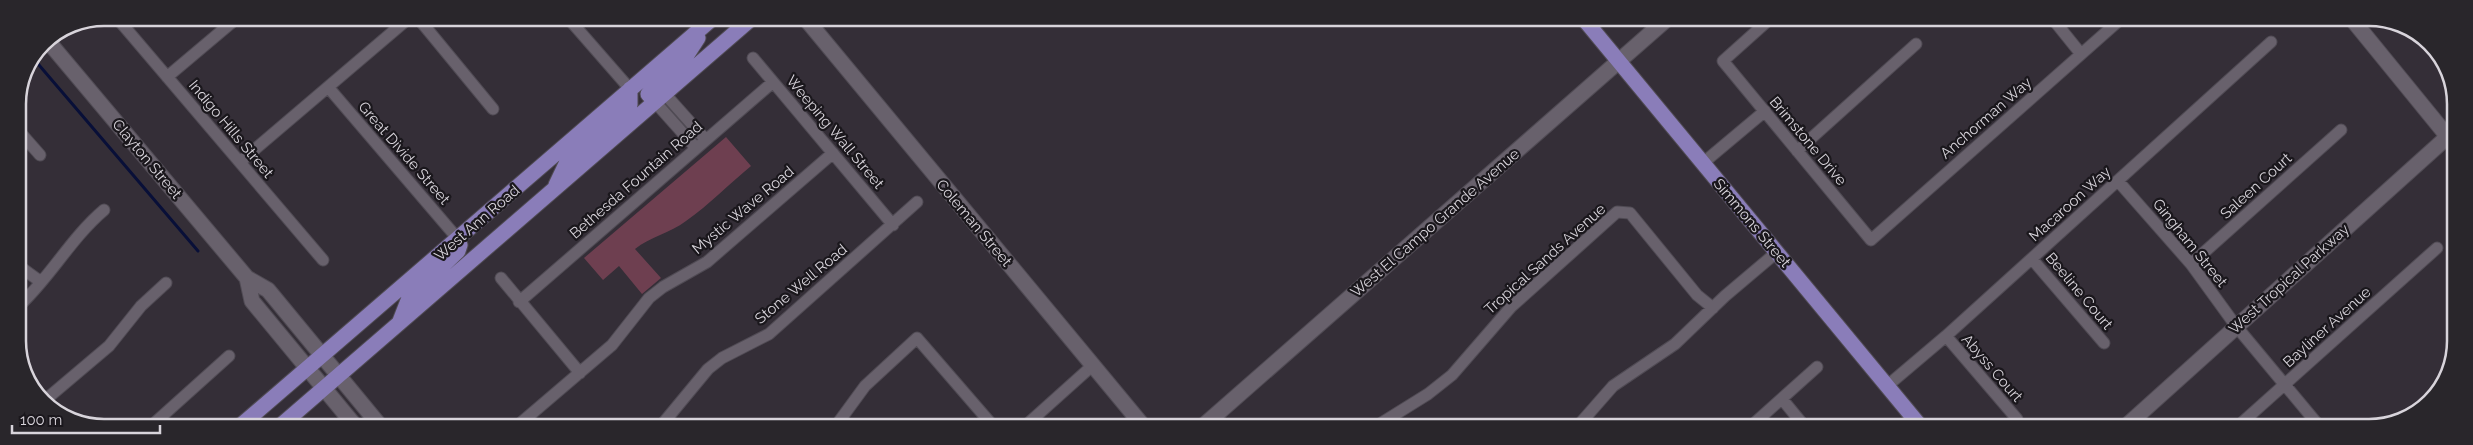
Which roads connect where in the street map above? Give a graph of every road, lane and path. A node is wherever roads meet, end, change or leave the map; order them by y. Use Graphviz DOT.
graph roads {
  1 [pos="124,26"];
  2 [pos="228,26"];
  3 [pos="400,26"];
  4 [pos="425,26"];
  5 [pos="575,26"];
  6 [pos="704,26"];
  7 [pos="707,26"];
  8 [pos="743,26"];
  9 [pos="812,26"];
  10 [pos="1590,26"];
  11 [pos="1659,26"];
  12 [pos="1762,26"];
  13 [pos="2058,26"];
  14 [pos="2113,26"];
  15 [pos="2359,26"];
  16 [pos="2270,42"];
  17 [pos="1916,44"];
  18 [pos="52,46"];
  19 [pos="2081,54"];
  20 [pos="753,58"];
  21 [pos="1619,62"];
  22 [pos="167,77"];
  23 [pos="773,82"];
  24 [pos="328,87"];
  25 [pos="630,89"];
  26 [pos="660,98"];
  27 [pos="494,109"];
  28 [pos="1765,111"];
  29 [pos="2340,130"];
  30 [pos="2447,131"];
  31 [pos="26,139"];
  32 [pos="706,140"];
  33 [pos="2447,141"];
  34 [pos="696,148"];
  35 [pos="1797,151"];
  36 [pos="833,153"];
  37 [pos="40,155"];
  38 [pos="240,162"];
  39 [pos="1703,163"];
  40 [pos="2118,181"];
  41 [pos="553,191"];
  42 [pos="917,202"];
  43 [pos="104,210"];
  44 [pos="893,226"];
  45 [pos="458,239"];
  46 [pos="1871,240"];
  47 [pos="2438,248"];
  48 [pos="1777,252"];
  49 [pos="2032,258"];
  50 [pos="323,260"];
  51 [pos="2191,264"];
  52 [pos="26,271"];
  53 [pos="247,278"];
  54 [pos="501,278"];
  55 [pos="41,282"];
  56 [pos="166,283"];
  57 [pos="26,298"];
  58 [pos="519,302"];
  59 [pos="1712,308"];
  60 [pos="399,325"];
  61 [pos="2236,326"];
  62 [pos="1946,336"];
  63 [pos="2104,343"];
  64 [pos="229,356"];
  65 [pos="323,357"];
  66 [pos="1092,366"];
  67 [pos="1817,367"];
  68 [pos="308,369"];
  69 [pos="580,373"];
  70 [pos="338,376"];
  71 [pos="2285,385"];
  72 [pos="1887,386"];
  73 [pos="323,389"];
  74 [pos="50,396"];
  75 [pos="1782,399"];
  76 [pos="159,419"];
  77 [pos="249,419"];
  78 [pos="288,419"];
  79 [pos="349,419"];
  80 [pos="374,419"];
  81 [pos="525,419"];
  82 [pos="667,419"];
  83 [pos="841,419"];
  84 [pos="987,419"];
  85 [pos="1033,419"];
  86 [pos="1137,419"];
  87 [pos="1211,419"];
  88 [pos="1388,419"];
  89 [pos="1584,419"];
  90 [pos="1759,419"];
  91 [pos="1798,419"];
  92 [pos="1914,419"];
  93 [pos="2017,419"];
  94 [pos="2134,419"];
  95 [pos="2247,419"];
  96 [pos="2313,419"];
  1 -- 22 [label="street, Indigo Hills Street"];
  2 -- 22 [label="street"];
  3 -- 24 [label="street"];
  4 -- 27 [label="street"];
  5 -- 25 [label="street"];
  6 -- 25 [label="main road, West Ann Road"];
  7 -- 26 [label="main road"];
  8 -- 26 [label="main road, West Ann Road"];
  9 -- 66 [label="street, Coleman Street"];
  10 -- 21 [label="main road, Simmons Street"];
  11 -- 21 [label="street, West El Campo Grande Avenue"];
  12 -- 28 [label="street, Brimstone Drive"];
  13 -- 19 [label="street"];
  14 -- 19 [label="street, Anchorman Way"];
  15 -- 30 [label="street"];
  16 -- 40 [label="street, Macaroon Way"];
  17 -- 35 [label="street"];
  18 -- 53 [label="street, Clayton Street"];
  19 -- 46 [label="street, Anchorman Way"];
  20 -- 23 [label="street, Weeping Wall Street"];
  21 -- 39 [label="main road, Simmons Street"];
  21 -- 87 [label="street, West El Campo Grande Avenue"];
  22 -- 38 [label="street, Indigo Hills Street"];
  23 -- 32 [label="street, Bethesda Fountain Road"];
  23 -- 36 [label="street, Weeping Wall Street"];
  24 -- 38 [label="street"];
  24 -- 45 [label="street, Great Divide Street"];
  25 -- 41 [label="main road"];
  25 -- 45 [label="main road, West Ann Road"];
  26 -- 32 [label="street"];
  26 -- 34 [label="street"];
  26 -- 41 [label="main road, West Ann Road"];
  28 -- 35 [label="street, Brimstone Drive"];
  28 -- 39 [label="street"];
  29 -- 51 [label="street, Saleen Court"];
  31 -- 37 [label="street"];
  32 -- 34 [label="street, Bethesda Fountain Road"];
  33 -- 61 [label="street, West Tropical Parkway"];
  34 -- 58 [label="street, Bethesda Fountain Road"];
  35 -- 46 [label="street, Brimstone Drive"];
  36 -- 44 [label="street, Weeping Wall Street"];
  36 -- 69 [label="street, Mystic Wave Road"];
  38 -- 50 [label="street, Indigo Hills Street"];
  39 -- 48 [label="main road, Simmons Street"];
  40 -- 49 [label="street, Macaroon Way"];
  40 -- 51 [label="street, Gingham Street"];
  41 -- 60 [label="main road, West Ann Road"];
  42 -- 44 [label="street, Stone Well Road"];
  43 -- 55 [label="street"];
  44 -- 82 [label="street, Stone Well Road"];
  45 -- 60 [label="main road"];
  45 -- 65 [label="main road, West Ann Road"];
  47 -- 71 [label="street, Bayliner Avenue"];
  48 -- 59 [label="street"];
  48 -- 72 [label="main road, Simmons Street"];
  49 -- 62 [label="street, Macaroon Way"];
  49 -- 63 [label="street, Beeline Court"];
  51 -- 61 [label="street, Gingham Street"];
  52 -- 55 [label="street"];
  53 -- 65 [label="street, Clayton Street"];
  53 -- 68 [label="street, Clayton Street"];
  54 -- 58 [label="street"];
  55 -- 57 [label="street"];
  56 -- 74 [label="street"];
  58 -- 69 [label="street"];
  59 -- 88 [label="street, Tropical Sands Avenue"];
  59 -- 89 [label="street"];
  60 -- 70 [label="main road, West Ann Road"];
  61 -- 71 [label="street, Gingham Street"];
  61 -- 94 [label="street, West Tropical Parkway"];
  62 -- 72 [label="street, Macaroon Way"];
  62 -- 93 [label="street, Abyss Court"];
  64 -- 76 [label="street"];
  65 -- 68 [label="main road, West Ann Road"];
  65 -- 70 [label="street, Clayton Street"];
  66 -- 85 [label="street"];
  66 -- 86 [label="street, Coleman Street"];
  67 -- 75 [label="street"];
  68 -- 73 [label="street, Clayton Street"];
  68 -- 77 [label="main road, West Ann Road"];
  69 -- 81 [label="street, Mystic Wave Road"];
  70 -- 73 [label="main road, West Ann Road"];
  70 -- 80 [label="street, Clayton Street"];
  71 -- 95 [label="street, Bayliner Avenue"];
  71 -- 96 [label="street, Gingham Street"];
  72 -- 92 [label="main road, Simmons Street"];
  73 -- 78 [label="main road, West Ann Road"];
  73 -- 79 [label="street, Clayton Street"];
  75 -- 90 [label="street"];
  75 -- 91 [label="street"];
  83 -- 84 [label="street"];
}
